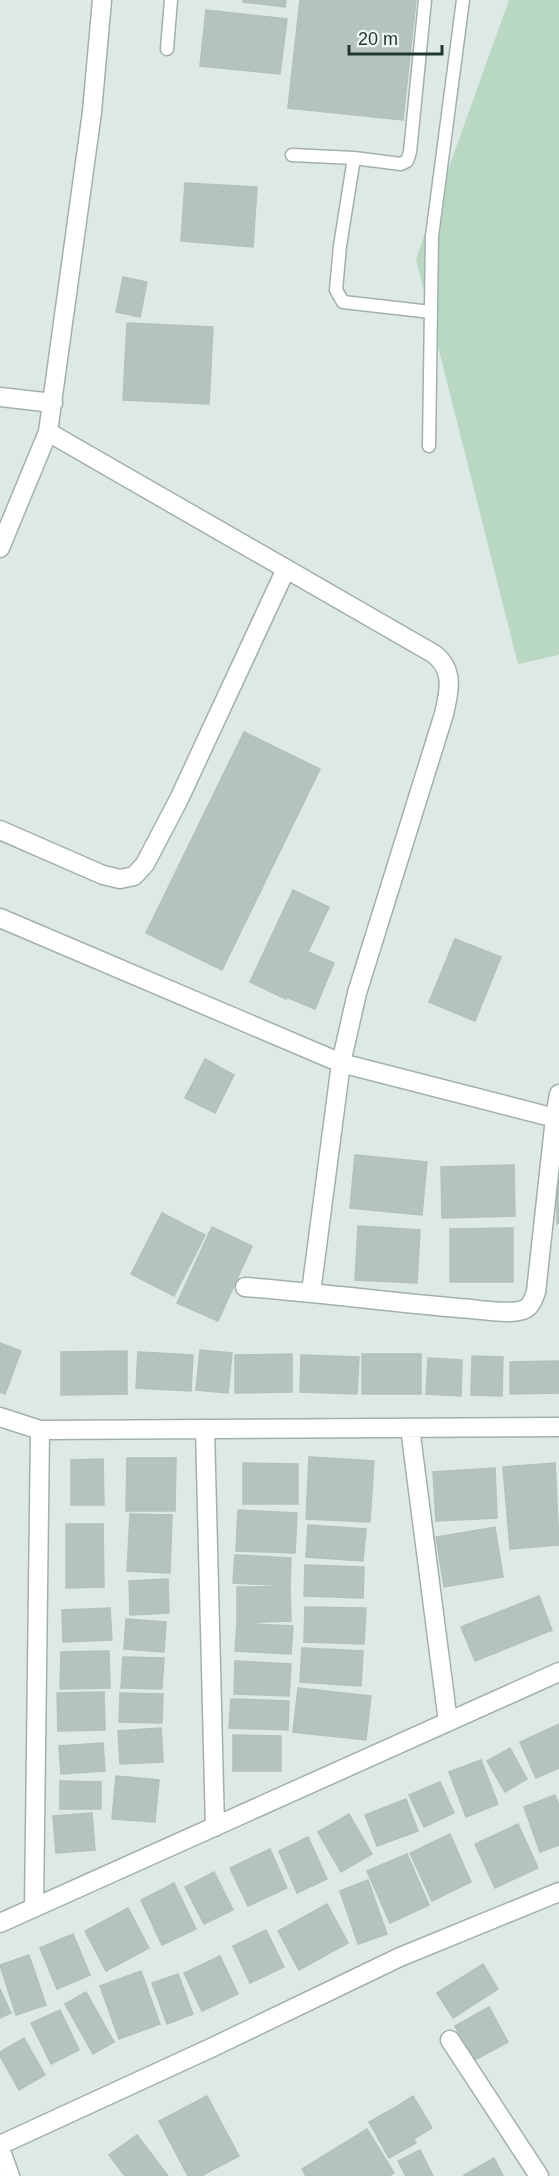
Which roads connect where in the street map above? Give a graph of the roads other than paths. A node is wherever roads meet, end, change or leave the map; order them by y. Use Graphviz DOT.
graph roads {
  1 [pos="102,0"];
  2 [pos="171,0"];
  3 [pos="425,0"];
  4 [pos="463,0"];
  5 [pos="167,49"];
  6 [pos="292,155"];
  7 [pos="354,158"];
  8 [pos="431,312"];
  9 [pos="0,397"];
  10 [pos="53,403"];
  11 [pos="48,432"];
  12 [pos="429,446"];
  13 [pos="0,548"];
  14 [pos="286,569"];
  15 [pos="0,830"];
  16 [pos="0,918"];
  17 [pos="341,1063"];
  18 [pos="559,1094"];
  19 [pos="557,1118"];
  20 [pos="245,1287"];
  21 [pos="310,1292"];
  22 [pos="0,1417"];
  23 [pos="559,1427"];
  24 [pos="410,1428"];
  25 [pos="40,1430"];
  26 [pos="205,1430"];
  27 [pos="559,1672"];
  28 [pos="448,1722"];
  29 [pos="214,1827"];
  30 [pos="559,1892"];
  31 [pos="34,1908"];
  32 [pos="0,1923"];
  33 [pos="450,2040"];
  34 [pos="0,2146"];
  35 [pos="10,2176"];
  36 [pos="539,2176"];
  1 -- 10 [label="street"];
  2 -- 5 [label="lane"];
  3 -- 7 [label="lane"];
  4 -- 8 [label="lane"];
  6 -- 7 [label="lane"];
  7 -- 8 [label="lane"];
  8 -- 12 [label="lane"];
  9 -- 10 [label="street"];
  10 -- 11 [label="street"];
  11 -- 13 [label="street"];
  11 -- 14 [label="street"];
  14 -- 15 [label="street"];
  14 -- 17 [label="street"];
  16 -- 17 [label="street"];
  17 -- 19 [label="street"];
  17 -- 21 [label="street"];
  18 -- 19 [label="street"];
  19 -- 21 [label="street"];
  20 -- 21 [label="street"];
  22 -- 25 [label="street"];
  23 -- 24 [label="street"];
  24 -- 26 [label="street"];
  24 -- 28 [label="street"];
  25 -- 26 [label="street"];
  25 -- 31 [label="street"];
  26 -- 29 [label="street"];
  27 -- 28 [label="street"];
  28 -- 29 [label="street"];
  29 -- 31 [label="street"];
  30 -- 34 [label="street"];
  31 -- 32 [label="street"];
  33 -- 36 [label="street"];
  34 -- 35 [label="street"];
}
